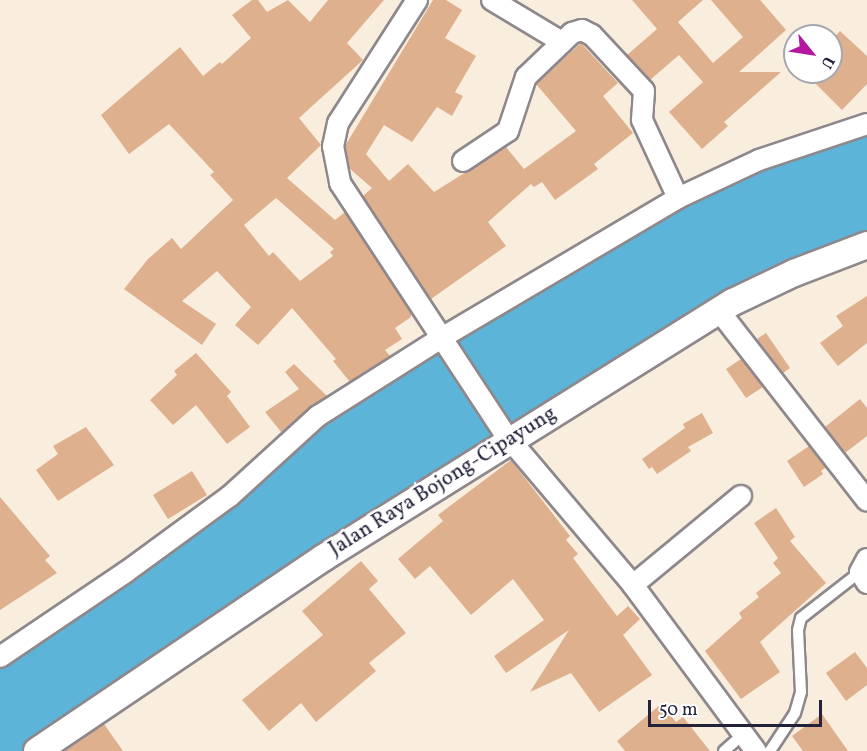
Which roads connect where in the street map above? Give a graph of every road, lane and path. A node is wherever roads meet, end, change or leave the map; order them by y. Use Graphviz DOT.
graph roads {
  1 [pos="417,0"];
  2 [pos="492,0"];
  3 [pos="562,42"];
  4 [pos="867,124"];
  5 [pos="463,161"];
  6 [pos="678,198"];
  7 [pos="867,245"];
  8 [pos="720,312"];
  9 [pos="443,337"];
  10 [pos="507,436"];
  11 [pos="741,496"];
  12 [pos="867,501"];
  13 [pos="865,571"];
  14 [pos="633,585"];
  15 [pos="0,657"];
  16 [pos="745,733"];
  17 [pos="37,751"];
  18 [pos="724,751"];
  19 [pos="756,751"];
  20 [pos="770,751"];
  1 -- 9 [label="street"];
  2 -- 3 [label="street"];
  3 -- 5 [label="street"];
  3 -- 6 [label="street"];
  4 -- 6 [label="street"];
  6 -- 9 [label="street"];
  7 -- 8 [label="street, Jalan Raya Bojong-Cipayung"];
  8 -- 10 [label="street, Jalan Raya Bojong-Cipayung"];
  8 -- 12 [label="street"];
  9 -- 10 [label="street"];
  9 -- 15 [label="street"];
  10 -- 14 [label="street"];
  10 -- 17 [label="street, Jalan Raya Bojong-Cipayung"];
  11 -- 14 [label="street"];
  13 -- 20 [label="lane"];
  14 -- 16 [label="street"];
  16 -- 18 [label="lane"];
  16 -- 19 [label="street"];
}
